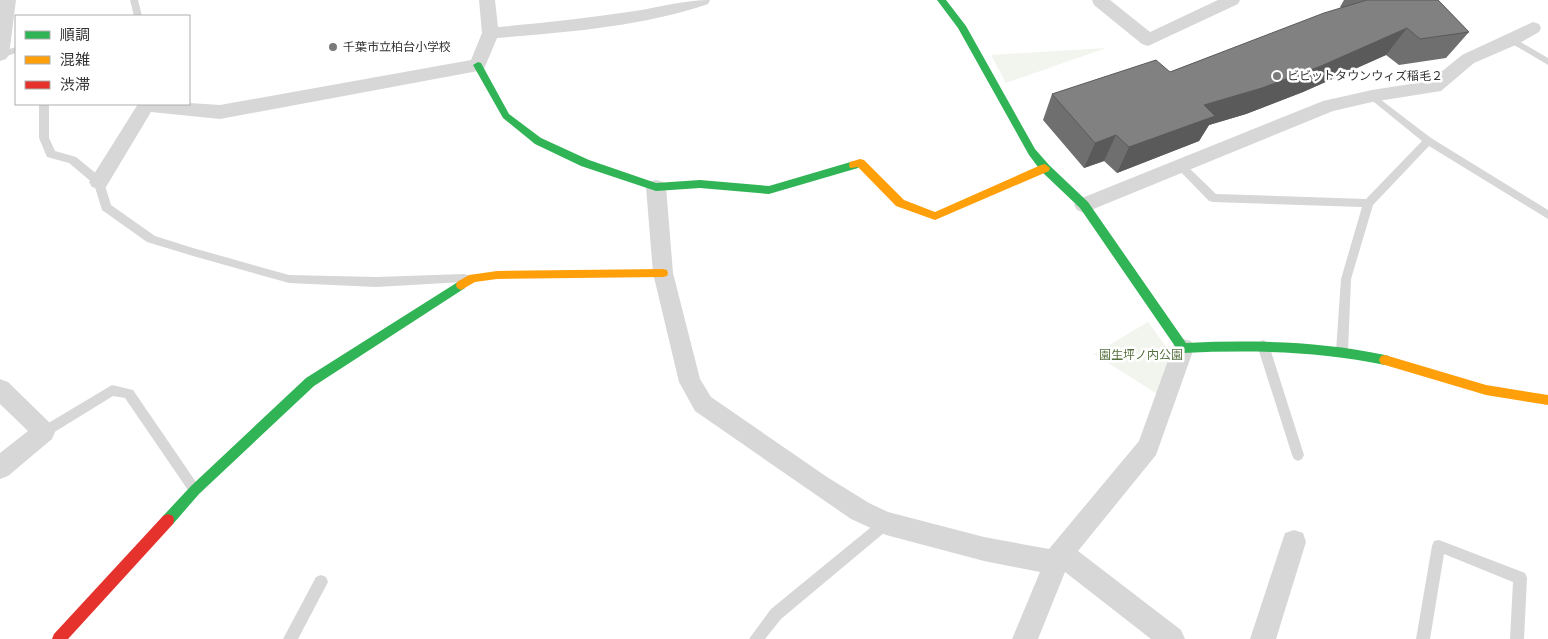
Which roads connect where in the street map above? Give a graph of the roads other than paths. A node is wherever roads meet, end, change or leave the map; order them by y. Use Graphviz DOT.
graph roads {
  1 [pos="8,0"];
  2 [pos="134,0"];
  3 [pos="487,0"];
  4 [pos="702,0"];
  5 [pos="941,0"];
  6 [pos="1102,0"];
  7 [pos="1232,0"];
  8 [pos="138,15"];
  9 [pos="1533,28"];
  10 [pos="490,33"];
  11 [pos="1512,40"];
  12 [pos="4,50"];
  13 [pos="1548,62"];
  14 [pos="478,65"];
  15 [pos="1372,96"];
  16 [pos="44,105"];
  17 [pos="1428,141"];
  18 [pos="1180,166"];
  19 [pos="1045,168"];
  20 [pos="99,182"];
  21 [pos="656,188"];
  22 [pos="1368,203"];
  23 [pos="1084,205"];
  24 [pos="1548,215"];
  25 [pos="663,273"];
  26 [pos="473,278"];
  27 [pos="1263,345"];
  28 [pos="1183,348"];
  29 [pos="1342,351"];
  30 [pos="0,389"];
  31 [pos="1548,400"];
  32 [pos="44,432"];
  33 [pos="1298,455"];
  34 [pos="0,468"];
  35 [pos="195,490"];
  36 [pos="886,523"];
  37 [pos="1294,542"];
  38 [pos="1058,558"];
  39 [pos="321,582"];
  40 [pos="59,639"];
  41 [pos="290,639"];
  42 [pos="756,639"];
  43 [pos="1025,639"];
  44 [pos="1172,639"];
  45 [pos="1263,639"];
  46 [pos="1422,639"];
  47 [pos="1517,639"];
  1 -- 12 [label="street"];
  2 -- 8 [label="lane"];
  3 -- 10 [label="street"];
  4 -- 10 [label="street"];
  5 -- 19 [label="street"];
  6 -- 7 [label="street"];
  9 -- 11 [label="street"];
  10 -- 14 [label="street"];
  11 -- 13 [label="lane"];
  11 -- 15 [label="street"];
  14 -- 20 [label="street"];
  14 -- 21 [label="street"];
  15 -- 17 [label="lane"];
  15 -- 18 [label="street"];
  16 -- 20 [label="lane"];
  17 -- 22 [label="lane"];
  17 -- 24 [label="lane"];
  18 -- 22 [label="lane"];
  18 -- 23 [label="street"];
  19 -- 21 [label="street"];
  19 -- 23 [label="street"];
  20 -- 26 [label="lane"];
  21 -- 25 [label="street"];
  22 -- 29 [label="lane"];
  23 -- 28 [label="street"];
  25 -- 26 [label="street"];
  25 -- 36 [label="street"];
  26 -- 35 [label="street"];
  27 -- 28 [label="street"];
  27 -- 29 [label="street"];
  27 -- 33 [label="lane"];
  28 -- 38 [label="street"];
  29 -- 31 [label="street"];
  30 -- 32 [label="street"];
  32 -- 34 [label="street"];
  32 -- 35 [label="lane"];
  35 -- 40 [label="street"];
  36 -- 38 [label="street"];
  36 -- 42 [label="lane"];
  37 -- 45 [label="street"];
  38 -- 43 [label="street"];
  38 -- 44 [label="street"];
  39 -- 41 [label="lane"];
  46 -- 47 [label="lane"];
}
